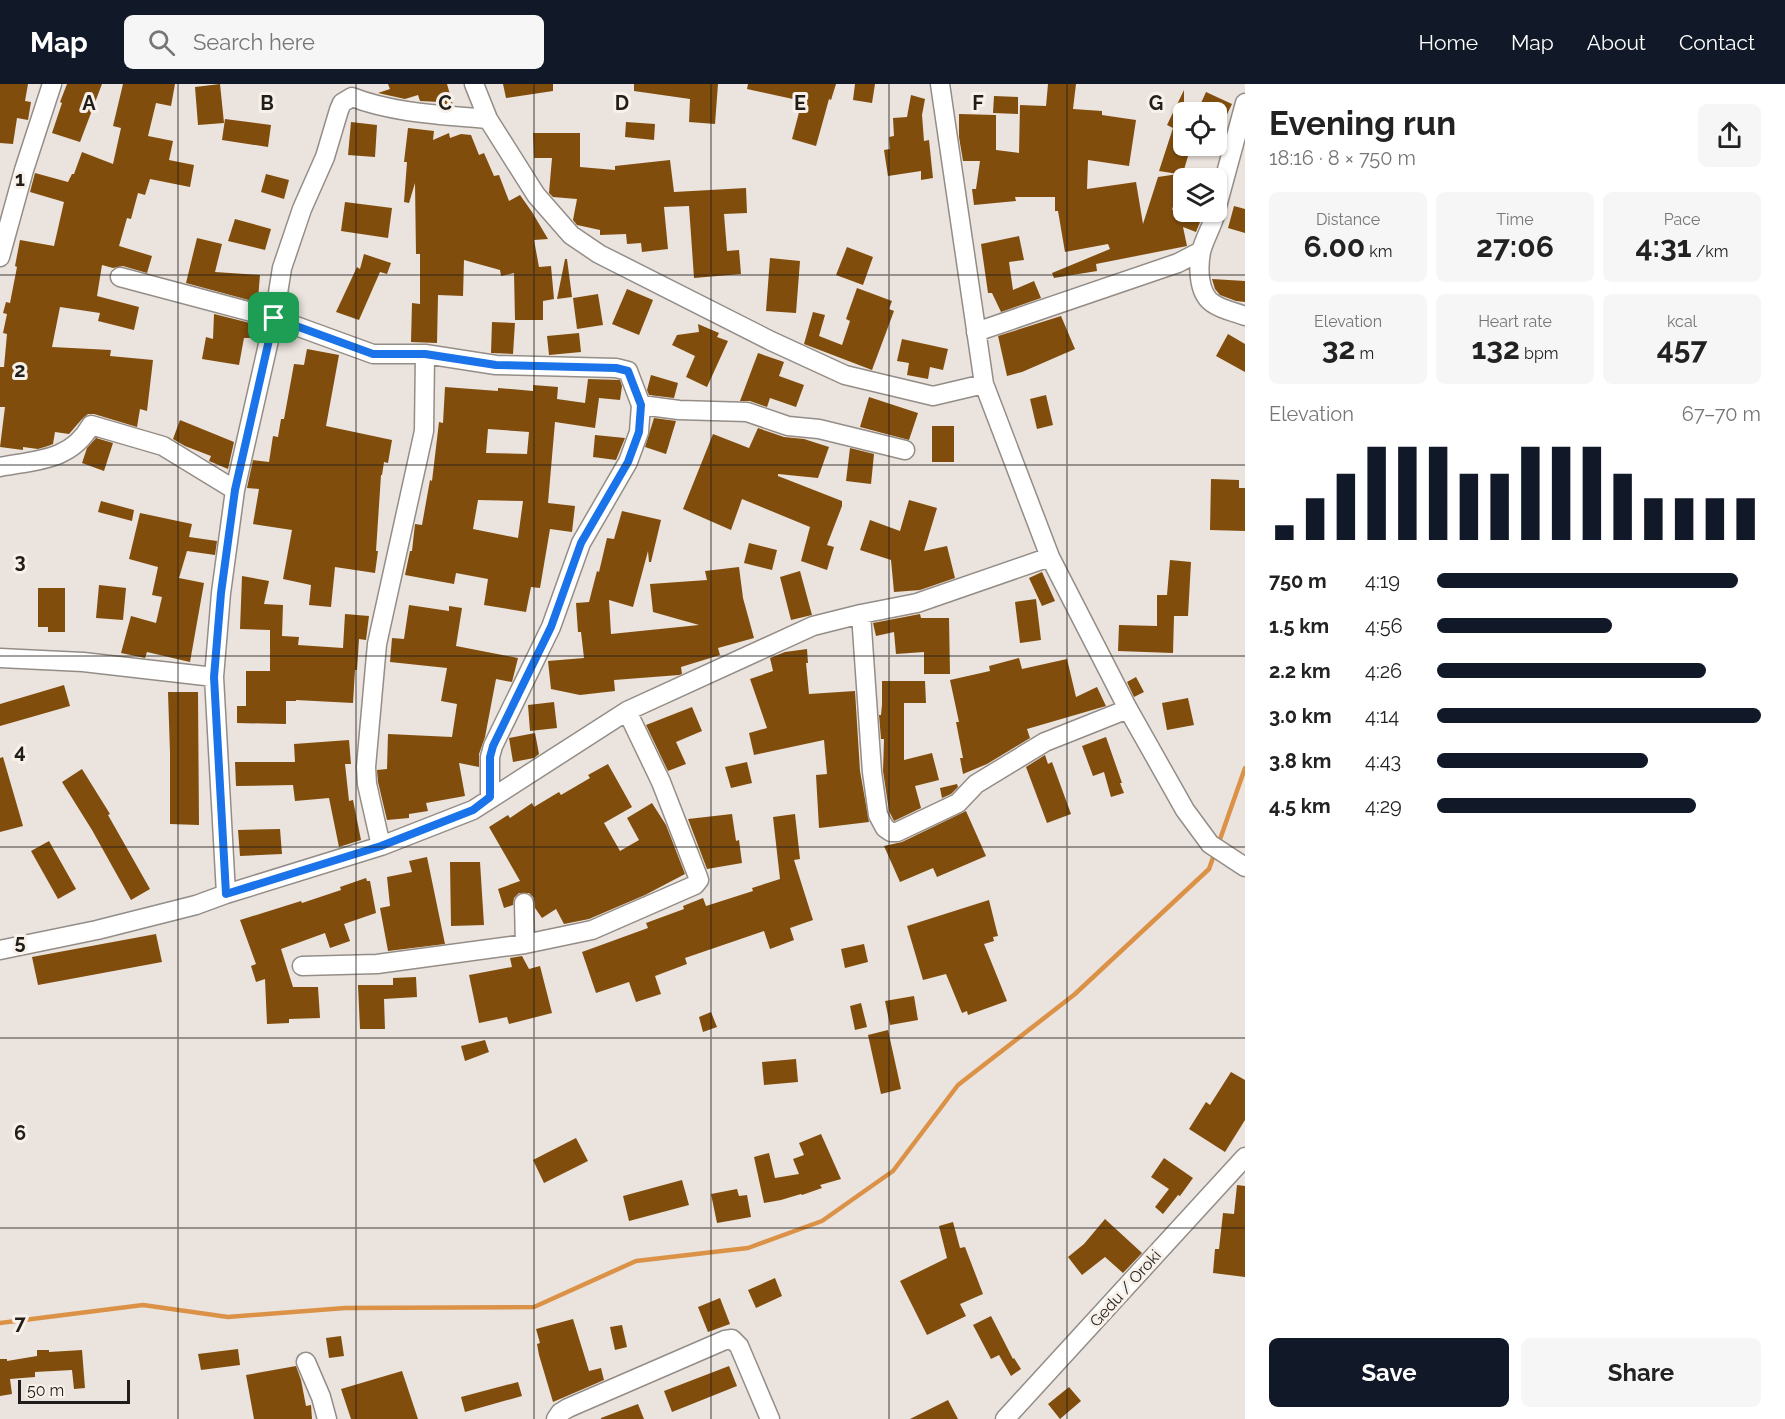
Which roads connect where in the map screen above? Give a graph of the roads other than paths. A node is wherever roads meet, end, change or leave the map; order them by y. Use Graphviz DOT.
graph roads {
  1 [pos="52,84"];
  2 [pos="474,84"];
  3 [pos="940,84"];
  4 [pos="348,90"];
  5 [pos="1245,103"];
  6 [pos="488,119"];
  7 [pos="1227,170"];
  8 [pos="5,222"];
  9 [pos="1213,222"];
  10 [pos="1201,251"];
  11 [pos="0,257"];
  12 [pos="120,277"];
  13 [pos="1245,316"];
  14 [pos="274,318"];
  15 [pos="976,333"];
  16 [pos="425,354"];
  17 [pos="984,384"];
  18 [pos="641,405"];
  19 [pos="905,450"];
  20 [pos="0,466"];
  21 [pos="235,490"];
  22 [pos="1050,557"];
  23 [pos="861,614"];
  24 [pos="0,658"];
  25 [pos="214,677"];
  26 [pos="1128,709"];
  27 [pos="627,711"];
  28 [pos="490,797"];
  29 [pos="381,846"];
  30 [pos="1245,867"];
  31 [pos="226,894"];
  32 [pos="524,903"];
  33 [pos="525,944"];
  34 [pos="0,950"];
  35 [pos="302,966"];
  36 [pos="1245,1157"];
  37 [pos="306,1362"];
  38 [pos="1023,1412"];
  39 [pos="327,1419"];
  40 [pos="556,1419"];
  41 [pos="770,1419"];
  42 [pos="1005,1419"];
  1 -- 8 [label="street"];
  2 -- 6 [label="street"];
  3 -- 15 [label="street"];
  4 -- 6 [label="street"];
  4 -- 14 [label="street"];
  5 -- 7 [label="street"];
  6 -- 17 [label="street"];
  8 -- 11 [label="street"];
  9 -- 10 [label="street"];
  10 -- 13 [label="street"];
  10 -- 15 [label="street"];
  12 -- 14 [label="street"];
  14 -- 16 [label="street"];
  14 -- 21 [label="street"];
  15 -- 17 [label="street"];
  16 -- 18 [label="street"];
  16 -- 29 [label="street"];
  17 -- 22 [label="street"];
  18 -- 19 [label="street"];
  18 -- 28 [label="street"];
  20 -- 21 [label="street"];
  21 -- 25 [label="street"];
  22 -- 23 [label="street"];
  22 -- 26 [label="street"];
  23 -- 26 [label="street"];
  23 -- 27 [label="street"];
  24 -- 25 [label="street"];
  25 -- 31 [label="street"];
  26 -- 30 [label="street"];
  27 -- 28 [label="street"];
  27 -- 33 [label="street"];
  28 -- 29 [label="street"];
  29 -- 31 [label="street"];
  31 -- 34 [label="street"];
  32 -- 33 [label="street"];
  33 -- 35 [label="street"];
  36 -- 38 [label="street, Gedu / Oroki"];
  37 -- 39 [label="street"];
  38 -- 42 [label="street, Gedu / Oroki"];
  40 -- 41 [label="street"];
}
